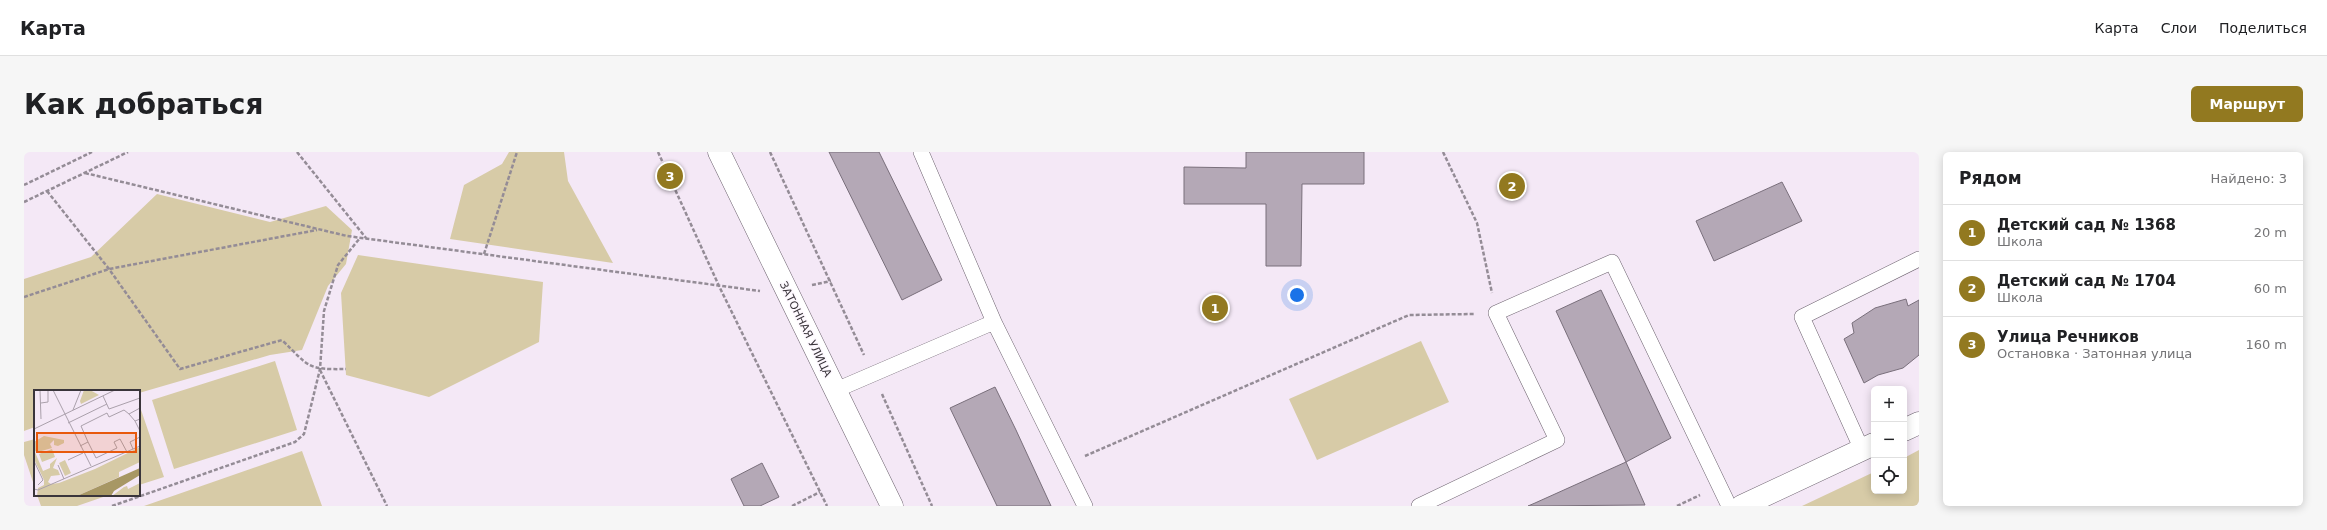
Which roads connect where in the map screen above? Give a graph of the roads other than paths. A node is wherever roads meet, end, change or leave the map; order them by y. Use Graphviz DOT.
graph roads {
  1 [pos="719,152"];
  2 [pos="921,152"];
  3 [pos="1919,259"];
  4 [pos="994,322"];
  5 [pos="836,390"];
  6 [pos="1919,423"];
  7 [pos="1907,429"];
  8 [pos="1868,447"];
  9 [pos="892,506"];
  10 [pos="1085,506"];
  11 [pos="1419,506"];
  12 [pos="1729,506"];
  13 [pos="1742,506"];
  1 -- 5 [label="street, ЗАТОННАЯ УЛИЦА"];
  2 -- 4 [label="lane"];
  3 -- 8 [label="lane"];
  4 -- 5 [label="lane"];
  4 -- 10 [label="lane"];
  5 -- 9 [label="street, ЗАТОННАЯ УЛИЦА"];
  6 -- 7 [label="street"];
  8 -- 13 [label="street"];
  11 -- 12 [label="lane"];
}
